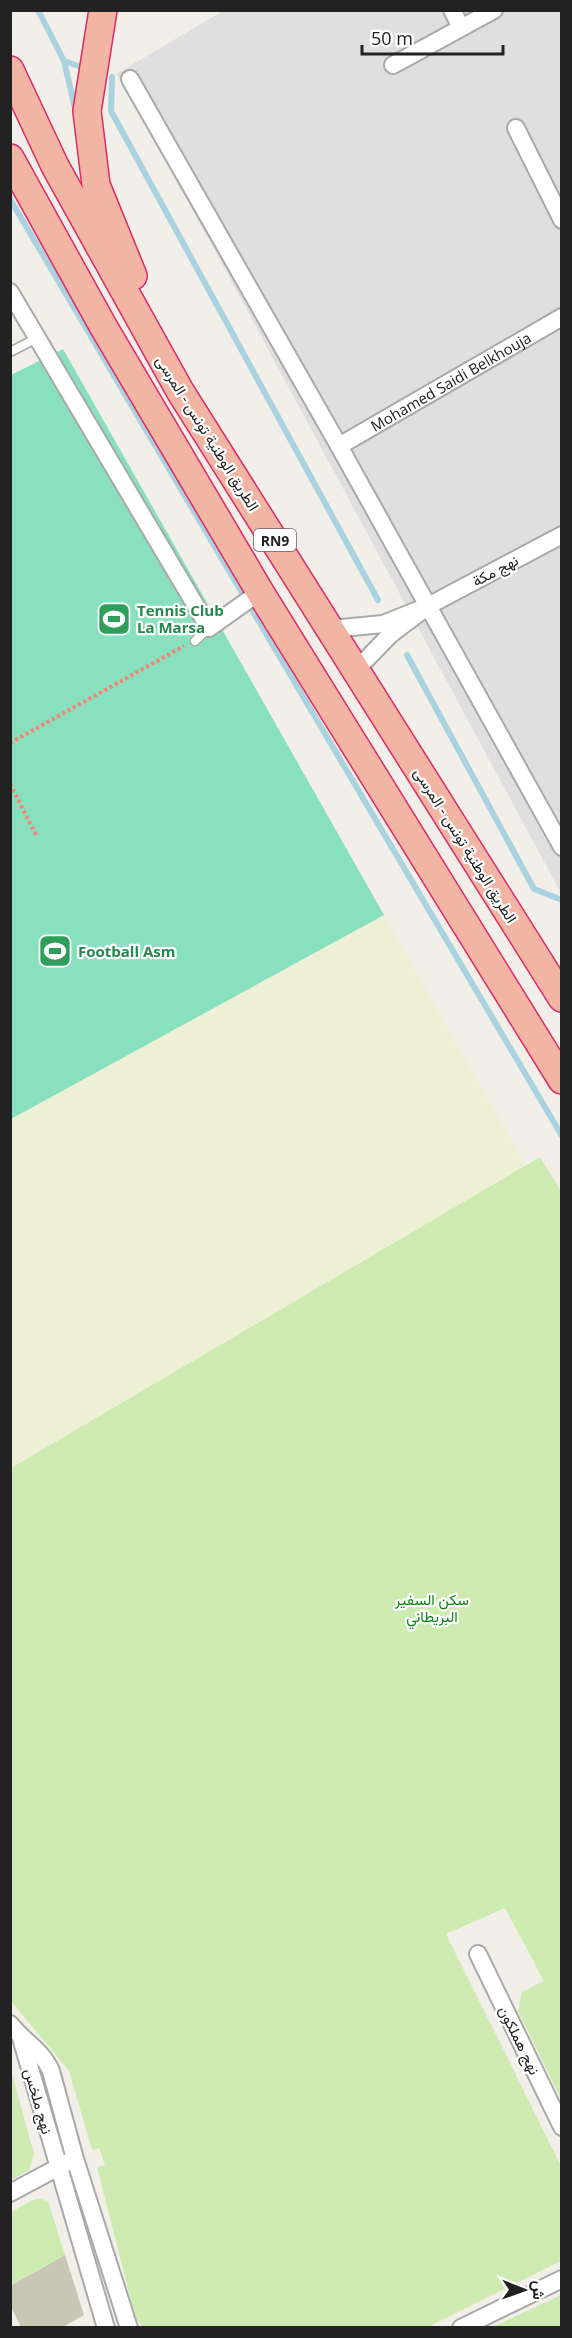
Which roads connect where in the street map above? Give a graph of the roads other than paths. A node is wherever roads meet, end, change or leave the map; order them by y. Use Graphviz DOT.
graph roads {
  1 [pos="103,10"];
  2 [pos="452,10"];
  3 [pos="494,10"];
  4 [pos="461,27"];
  5 [pos="393,64"];
  6 [pos="10,70"];
  7 [pos="130,79"];
  8 [pos="516,128"];
  9 [pos="10,158"];
  10 [pos="561,220"];
  11 [pos="10,292"];
  12 [pos="561,317"];
  13 [pos="37,338"];
  14 [pos="10,352"];
  15 [pos="180,391"];
  16 [pos="339,446"];
  17 [pos="561,535"];
  18 [pos="260,592"];
  19 [pos="428,606"];
  20 [pos="209,628"];
  21 [pos="331,629"];
  22 [pos="195,641"];
  23 [pos="356,670"];
  24 [pos="561,847"];
  25 [pos="561,998"];
  26 [pos="561,1080"];
  27 [pos="478,1954"];
  28 [pos="10,2024"];
  29 [pos="21,2038"];
  30 [pos="561,2127"];
  31 [pos="75,2159"];
  32 [pos="58,2167"];
  33 [pos="10,2193"];
  34 [pos="561,2279"];
  35 [pos="126,2321"];
  36 [pos="102,2326"];
  37 [pos="461,2328"];
  1 -- 15 [label="highway"];
  2 -- 4 [label="street"];
  3 -- 4 [label="street"];
  4 -- 5 [label="street"];
  6 -- 15 [label="highway, الطريق الوطنية تونس - المرسى / RN9"];
  7 -- 16 [label="street"];
  8 -- 10 [label="street"];
  9 -- 18 [label="highway, RN9"];
  11 -- 13 [label="street"];
  12 -- 16 [label="street, Mohamed Saidi Belkhouja"];
  13 -- 14 [label="lane"];
  13 -- 20 [label="street"];
  15 -- 21 [label="highway, الطريق الوطنية تونس - المرسى / RN9"];
  16 -- 19 [label="street"];
  17 -- 19 [label="street, نهج مكة"];
  18 -- 20 [label="street"];
  18 -- 26 [label="highway, RN9"];
  19 -- 21 [label="street"];
  19 -- 23 [label="street"];
  19 -- 24 [label="street"];
  20 -- 22 [label="lane"];
  21 -- 23 [label="highway, الطريق الوطنية تونس - المرسى / RN9"];
  23 -- 25 [label="highway, الطريق الوطنية تونس - المرسى / RN9"];
  27 -- 30 [label="street, نهج هملكون"];
  28 -- 29 [label="street"];
  29 -- 31 [label="street, نهج ملخس"];
  29 -- 32 [label="street, نهج ملخس"];
  31 -- 32 [label="street"];
  31 -- 35 [label="street, نهج ملخس"];
  32 -- 33 [label="street"];
  32 -- 36 [label="street, نهج ملخس"];
  34 -- 37 [label="street"];
  35 -- 36 [label="street"];
}
